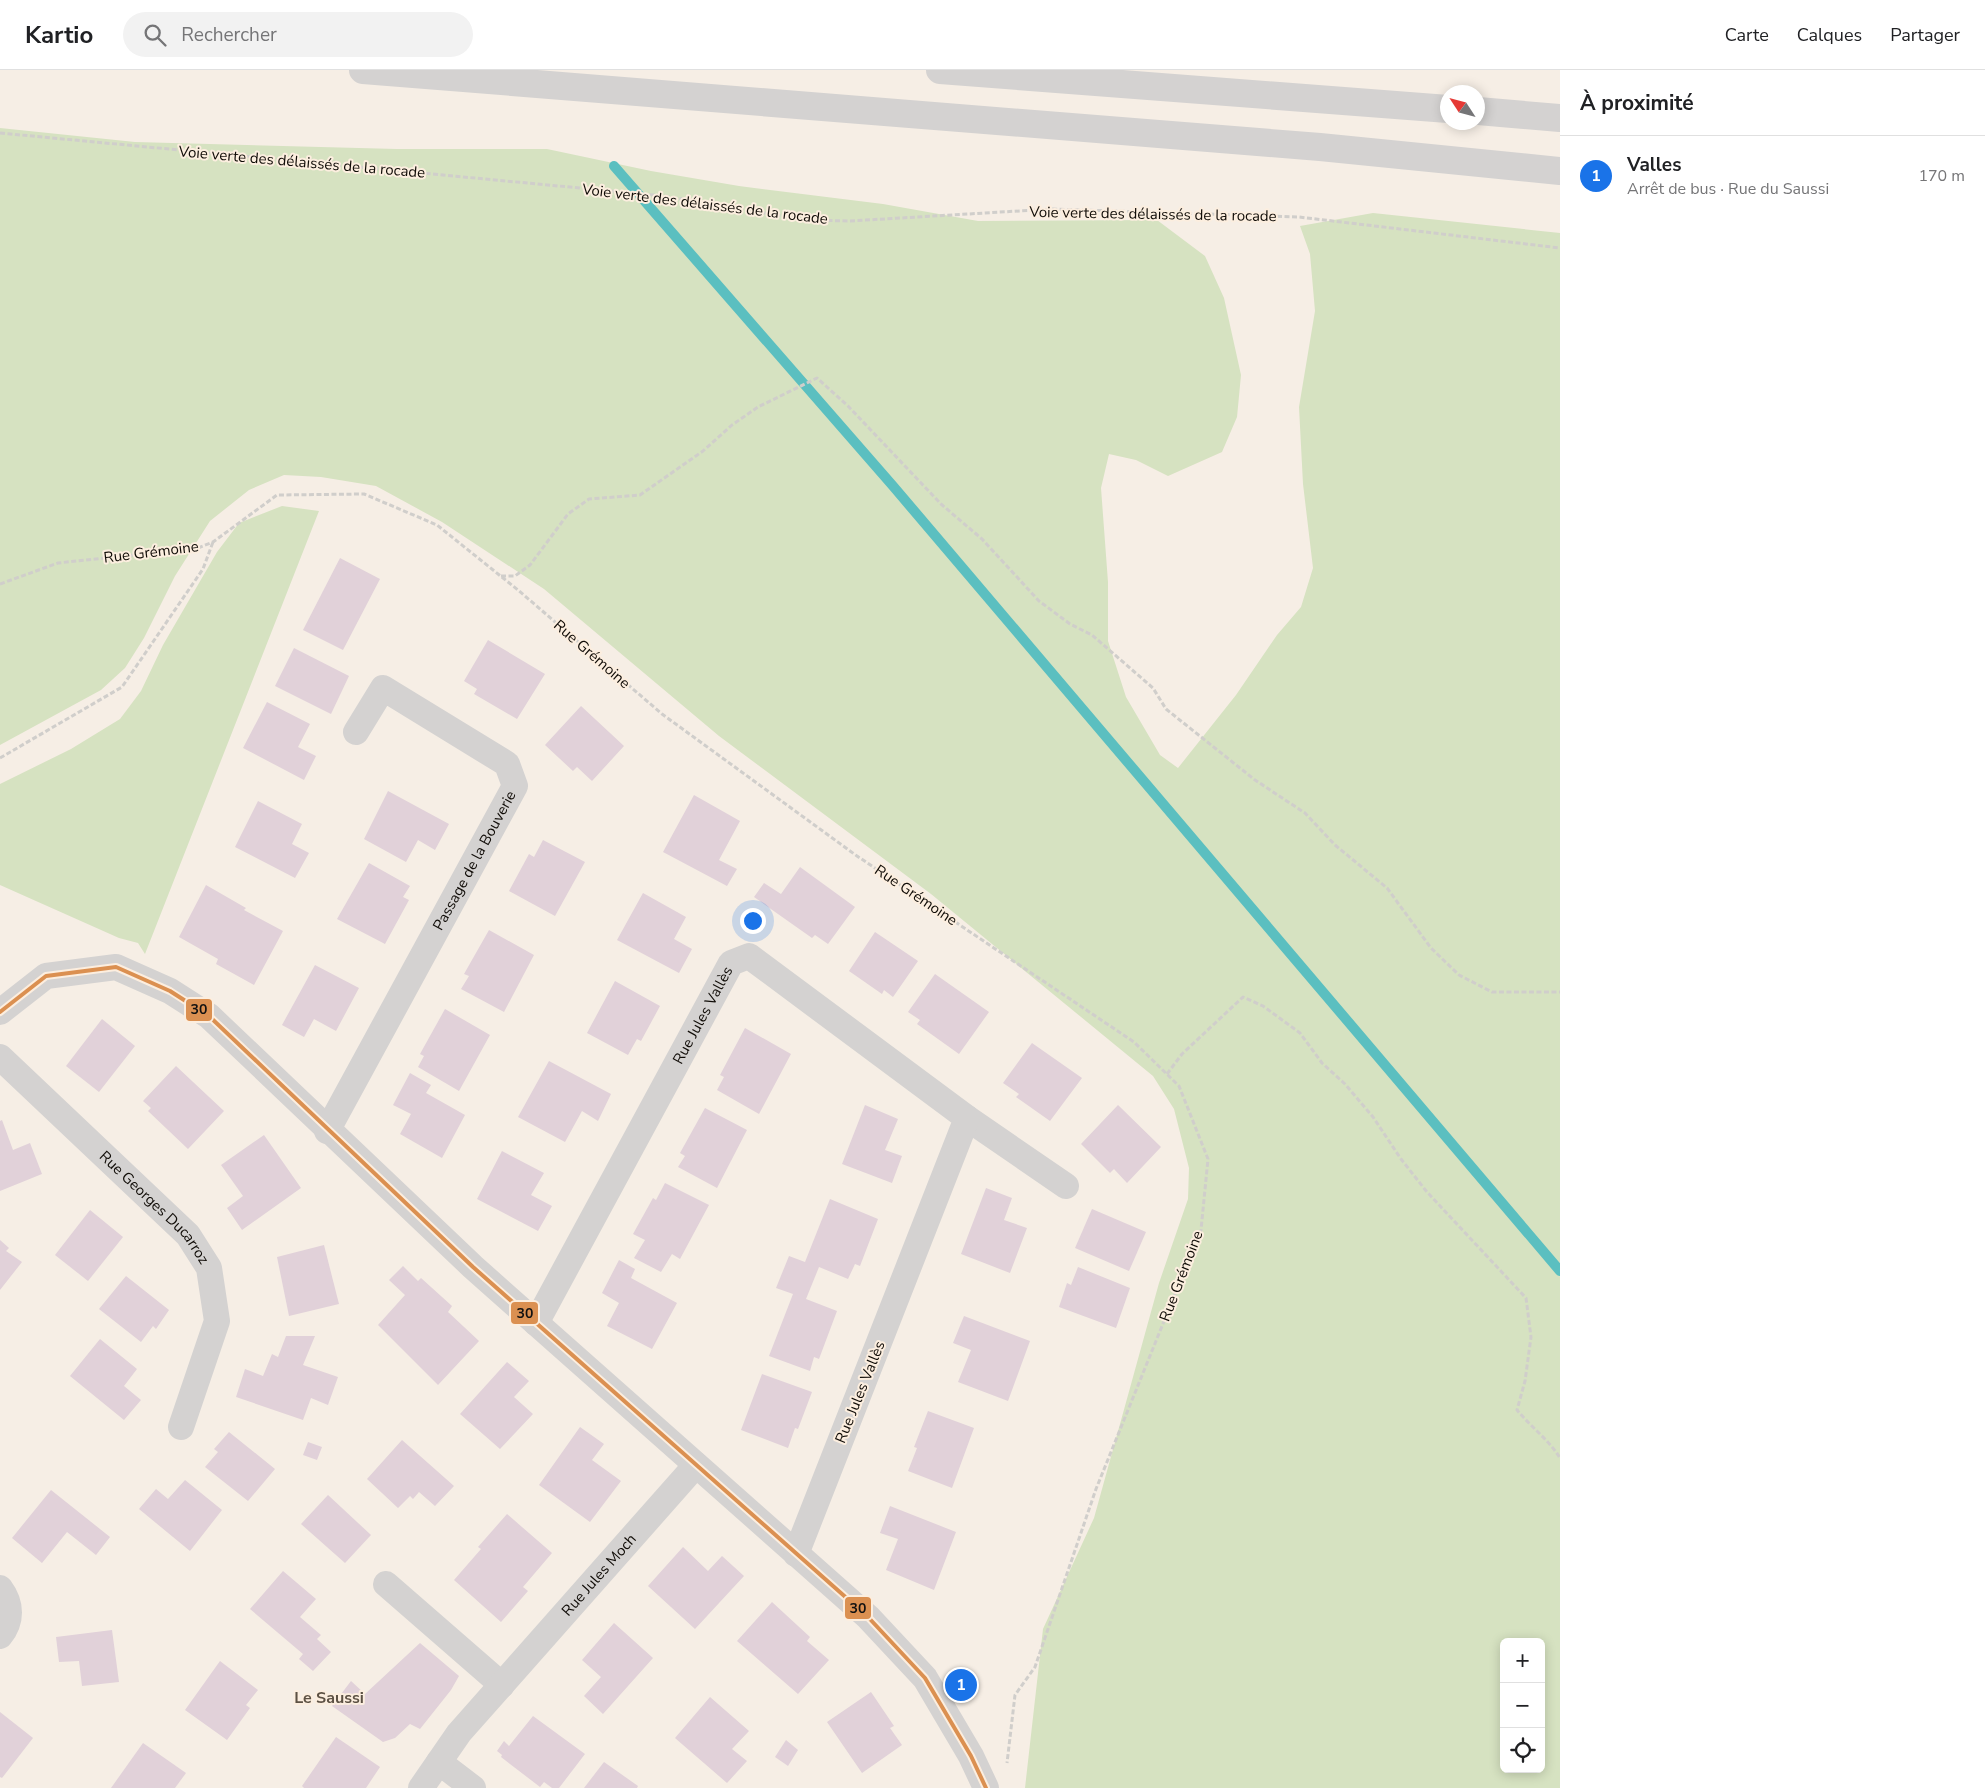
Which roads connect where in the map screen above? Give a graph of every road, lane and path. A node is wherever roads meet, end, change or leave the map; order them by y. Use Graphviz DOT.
graph roads {
  1 [pos="362,70"];
  2 [pos="940,70"];
  3 [pos="1440,108"];
  4 [pos="1485,112"];
  5 [pos="1560,118"];
  6 [pos="0,133"];
  7 [pos="1560,171"];
  8 [pos="1560,248"];
  9 [pos="213,542"];
  10 [pos="501,576"];
  11 [pos="0,584"];
  12 [pos="356,732"];
  13 [pos="0,758"];
  14 [pos="1560,992"];
  15 [pos="0,1012"];
  16 [pos="0,1057"];
  17 [pos="1167,1074"];
  18 [pos="967,1118"];
  19 [pos="327,1131"];
  20 [pos="1066,1186"];
  21 [pos="536,1323"];
  22 [pos="181,1427"];
  23 [pos="1560,1458"];
  24 [pos="696,1465"];
  25 [pos="796,1554"];
  26 [pos="386,1584"];
  27 [pos="0,1588"];
  28 [pos="0,1636"];
  29 [pos="502,1685"];
  30 [pos="439,1762"];
  31 [pos="1007,1768"];
  32 [pos="421,1788"];
  33 [pos="474,1788"];
  34 [pos="986,1788"];
  1 -- 7 [label="highway"];
  2 -- 3 [label="highway"];
  4 -- 5 [label="highway"];
  6 -- 8 [label="path, Voie verte des délaissés de la rocade"];
  9 -- 10 [label="path, Rue Grémoine"];
  9 -- 11 [label="path, Rue Grémoine"];
  9 -- 13 [label="path"];
  10 -- 14 [label="path"];
  10 -- 17 [label="path, Rue Grémoine"];
  12 -- 19 [label="street, Passage de la Bouverie"];
  15 -- 19 [label="street"];
  16 -- 22 [label="street, Rue Georges Ducarroz"];
  17 -- 23 [label="path"];
  17 -- 31 [label="path, Rue Grémoine"];
  18 -- 20 [label="street, Rue Jules Vallès"];
  18 -- 21 [label="street, Rue Jules Vallès"];
  18 -- 25 [label="street, Rue Jules Vallès"];
  19 -- 21 [label="street"];
  21 -- 24 [label="street"];
  24 -- 25 [label="street"];
  24 -- 29 [label="street, Rue Jules Moch"];
  25 -- 34 [label="street"];
  26 -- 29 [label="street"];
  27 -- 28 [label="street"];
  29 -- 30 [label="street, Rue Jules Moch"];
  30 -- 32 [label="street, Rue Jules Moch"];
  30 -- 33 [label="street"];
}
